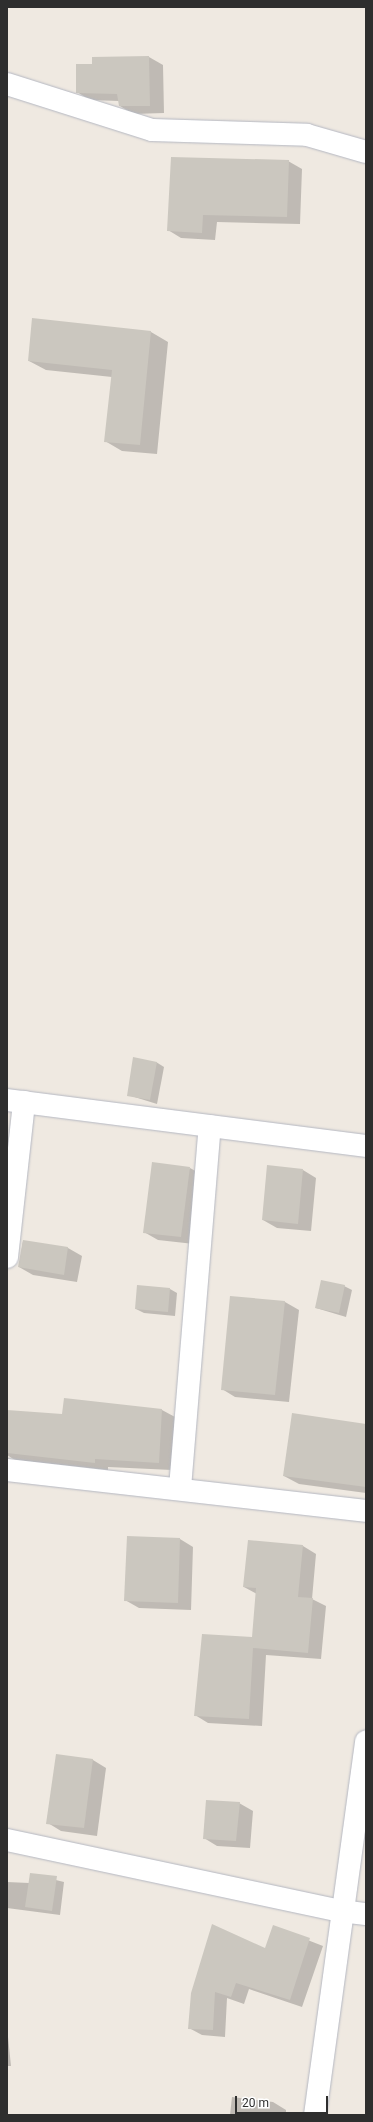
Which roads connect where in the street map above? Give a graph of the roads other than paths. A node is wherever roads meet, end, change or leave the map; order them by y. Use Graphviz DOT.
graph roads {
  1 [pos="7,84"];
  2 [pos="366,152"];
  3 [pos="16,1101"];
  4 [pos="210,1126"];
  5 [pos="366,1146"];
  6 [pos="7,1257"];
  7 [pos="7,1470"];
  8 [pos="180,1488"];
  9 [pos="366,1511"];
  10 [pos="366,1741"];
  11 [pos="7,1840"];
  12 [pos="341,1912"];
  13 [pos="366,1914"];
  14 [pos="315,2115"];
  1 -- 2 [label="street"];
  3 -- 4 [label="street"];
  3 -- 6 [label="street"];
  4 -- 5 [label="street"];
  4 -- 8 [label="street"];
  7 -- 8 [label="street"];
  8 -- 9 [label="street"];
  10 -- 12 [label="street"];
  11 -- 12 [label="street"];
  12 -- 13 [label="street"];
  12 -- 14 [label="street"];
}
